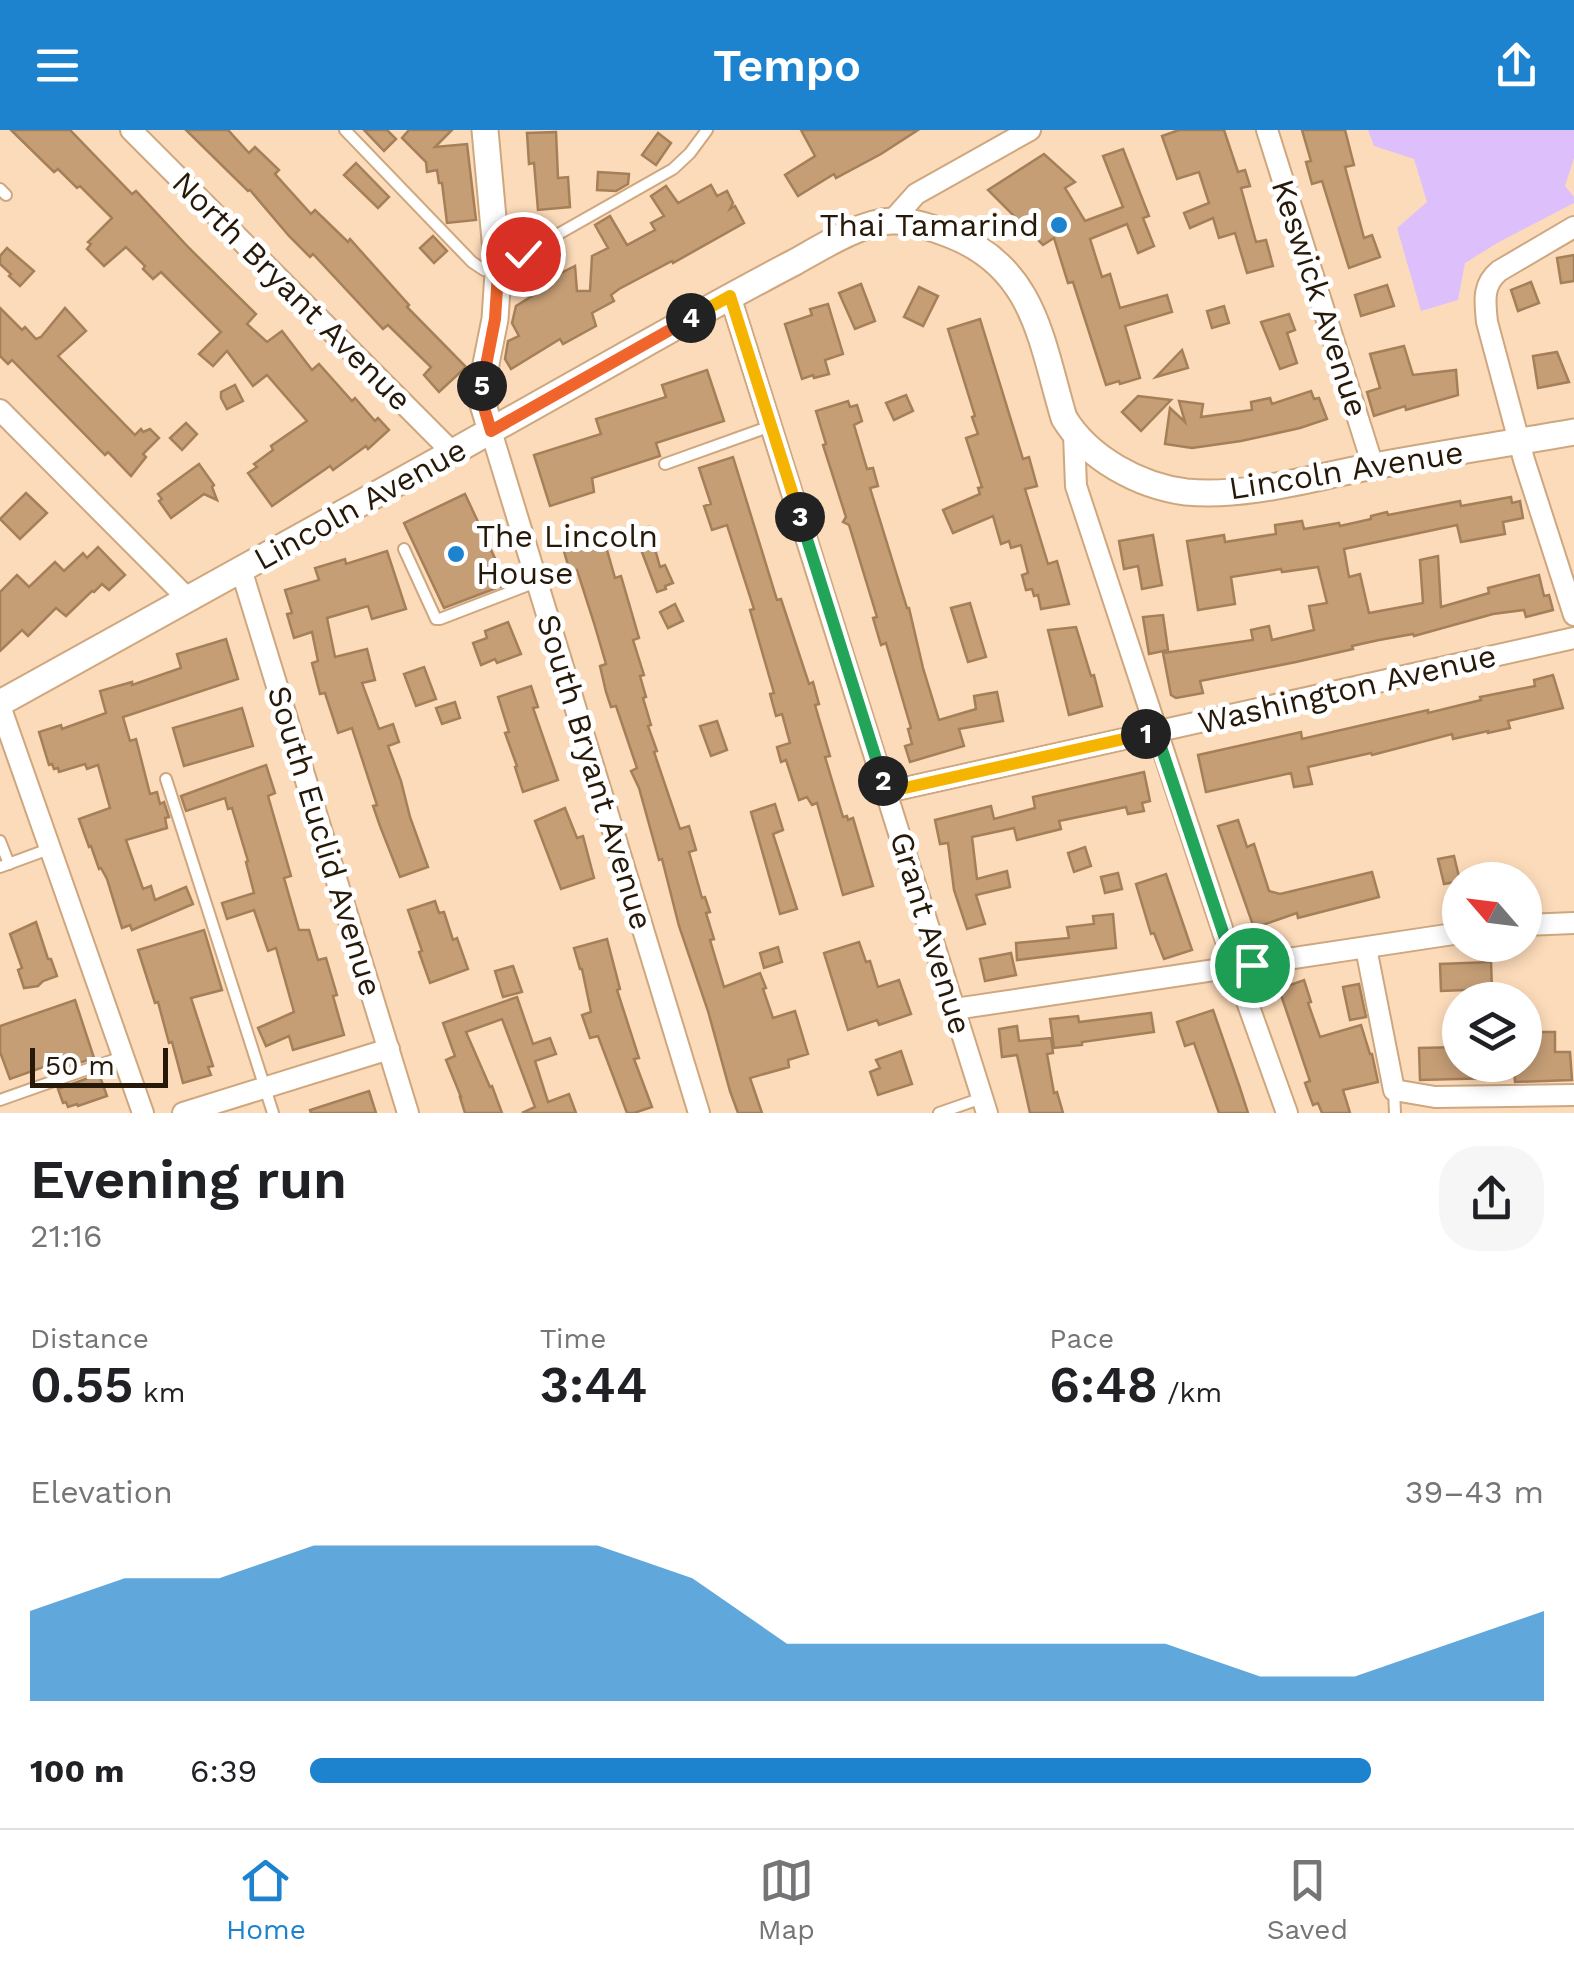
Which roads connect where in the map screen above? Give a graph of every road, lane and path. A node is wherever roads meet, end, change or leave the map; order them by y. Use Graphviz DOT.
graph roads {
  1 [pos="131,130"];
  2 [pos="345,130"];
  3 [pos="485,130"];
  4 [pos="707,130"];
  5 [pos="1266,130"];
  6 [pos="1019,132"];
  7 [pos="892,221"];
  8 [pos="1574,227"];
  9 [pos="498,273"];
  10 [pos="730,296"];
  11 [pos="0,410"];
  12 [pos="771,426"];
  13 [pos="491,431"];
  14 [pos="1574,432"];
  15 [pos="1074,434"];
  16 [pos="1520,442"];
  17 [pos="453,452"];
  18 [pos="665,464"];
  19 [pos="1373,466"];
  20 [pos="404,549"];
  21 [pos="241,569"];
  22 [pos="537,581"];
  23 [pos="188,600"];
  24 [pos="1574,615"];
  25 [pos="1574,638"];
  26 [pos="0,705"];
  27 [pos="1156,732"];
  28 [pos="166,779"];
  29 [pos="887,792"];
  30 [pos="0,841"];
  31 [pos="50,848"];
  32 [pos="4,866"];
  33 [pos="1574,923"];
  34 [pos="1542,924"];
  35 [pos="1442,936"];
  36 [pos="1366,948"];
  37 [pos="1235,968"];
  38 [pos="955,1009"];
  39 [pos="389,1048"];
  40 [pos="123,1056"];
  41 [pos="266,1087"];
  42 [pos="1394,1090"];
  43 [pos="1574,1094"];
  44 [pos="0,1100"];
  45 [pos="984,1106"];
  46 [pos="143,1113"];
  47 [pos="184,1113"];
  48 [pos="273,1113"];
  49 [pos="408,1113"];
  50 [pos="699,1113"];
  51 [pos="938,1113"];
  52 [pos="1287,1113"];
  53 [pos="1395,1113"];
  1 -- 17 [label="street, North Bryant Avenue"];
  2 -- 9 [label="lane"];
  3 -- 9 [label="street"];
  4 -- 9 [label="lane"];
  5 -- 19 [label="street, Keswick Avenue"];
  6 -- 7 [label="street"];
  7 -- 10 [label="street, Lincoln Avenue"];
  7 -- 15 [label="street, Lincoln Avenue"];
  8 -- 16 [label="street"];
  9 -- 13 [label="street"];
  10 -- 12 [label="street, Grant Avenue"];
  10 -- 13 [label="street, Lincoln Avenue"];
  11 -- 23 [label="street"];
  12 -- 18 [label="lane"];
  12 -- 29 [label="street, Grant Avenue"];
  13 -- 17 [label="street, Lincoln Avenue"];
  13 -- 22 [label="street, South Bryant Avenue"];
  14 -- 16 [label="street, Lincoln Avenue"];
  15 -- 19 [label="street, Lincoln Avenue"];
  15 -- 27 [label="street"];
  16 -- 19 [label="street, Lincoln Avenue"];
  16 -- 24 [label="street"];
  17 -- 21 [label="street, Lincoln Avenue"];
  20 -- 22 [label="lane"];
  21 -- 23 [label="street, Lincoln Avenue"];
  21 -- 39 [label="street, South Euclid Avenue"];
  22 -- 50 [label="street, South Bryant Avenue"];
  23 -- 26 [label="street, Lincoln Avenue"];
  25 -- 27 [label="street, Washington Avenue"];
  26 -- 31 [label="street"];
  27 -- 29 [label="street, Washington Avenue"];
  27 -- 37 [label="street"];
  28 -- 41 [label="lane"];
  29 -- 38 [label="street, Grant Avenue"];
  30 -- 32 [label="lane"];
  31 -- 32 [label="lane"];
  31 -- 40 [label="street"];
  33 -- 34 [label="street"];
  35 -- 36 [label="street"];
  36 -- 37 [label="street"];
  36 -- 42 [label="street"];
  37 -- 38 [label="street"];
  37 -- 52 [label="street"];
  38 -- 45 [label="street, Grant Avenue"];
  39 -- 41 [label="street"];
  39 -- 49 [label="street, South Euclid Avenue"];
  40 -- 44 [label="lane"];
  40 -- 46 [label="street"];
  41 -- 47 [label="street"];
  41 -- 48 [label="lane"];
  42 -- 43 [label="street"];
  42 -- 53 [label="lane"];
  45 -- 51 [label="lane"];
}
